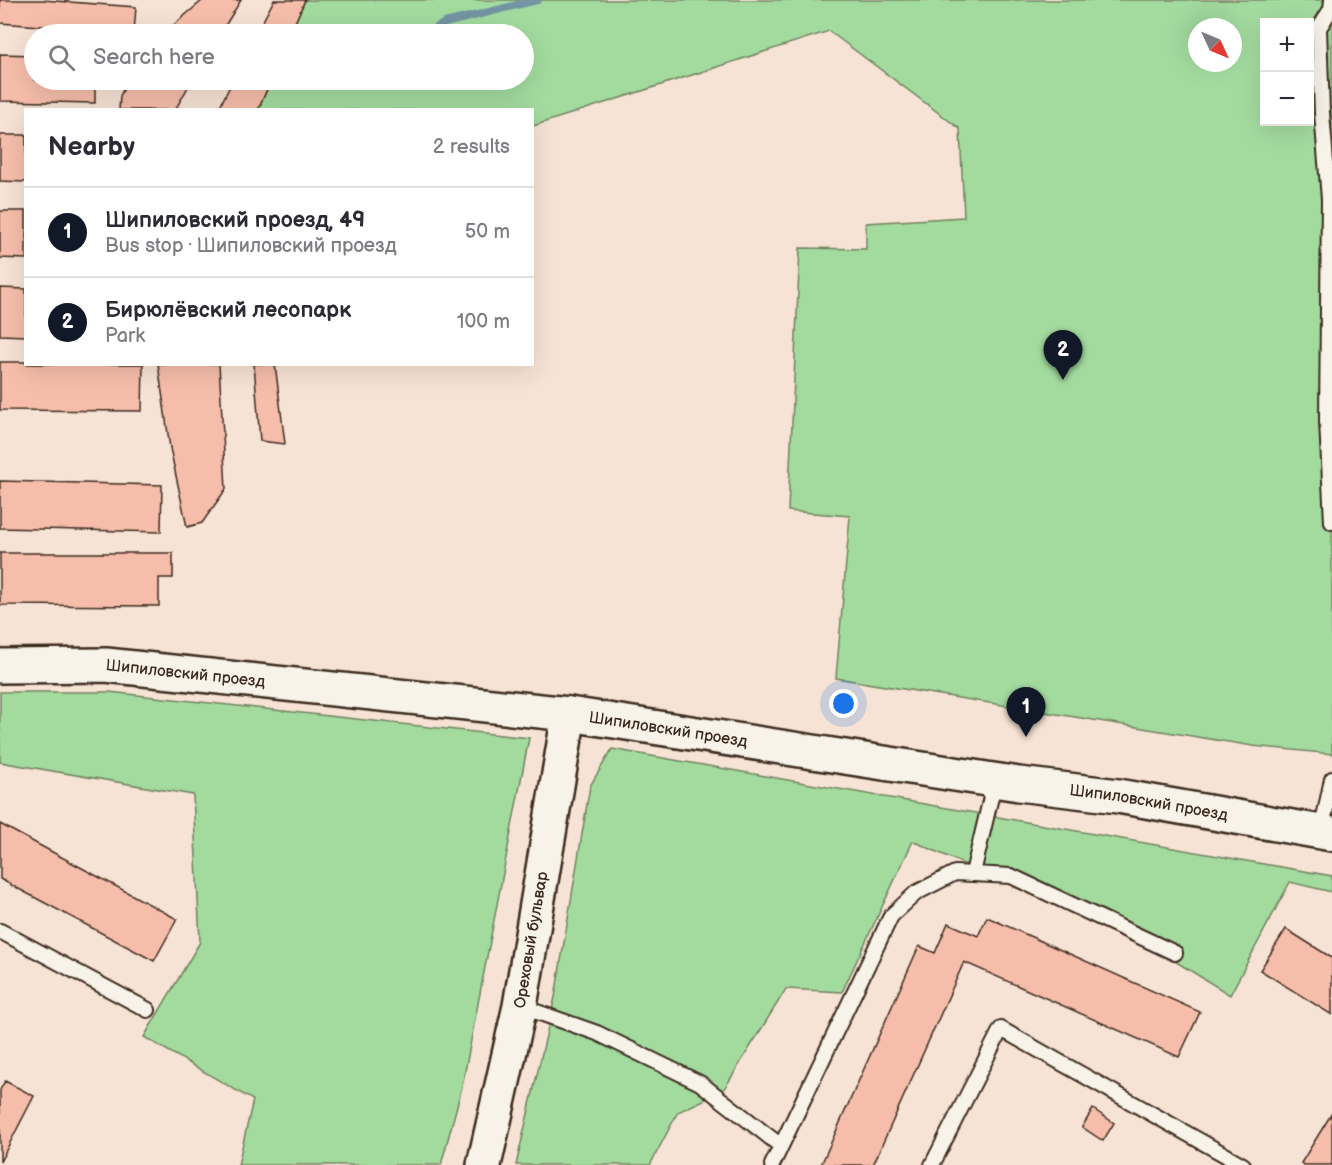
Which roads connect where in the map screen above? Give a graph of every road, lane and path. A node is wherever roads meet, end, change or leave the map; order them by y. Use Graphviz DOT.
graph roads {
  1 [pos="1332,0"];
  2 [pos="1332,522"];
  3 [pos="0,666"];
  4 [pos="569,714"];
  5 [pos="1332,779"];
  6 [pos="995,780"];
  7 [pos="1327,833"];
  8 [pos="973,873"];
  9 [pos="0,931"];
  10 [pos="1175,953"];
  11 [pos="520,1006"];
  12 [pos="148,1010"];
  13 [pos="781,1146"];
  14 [pos="484,1165"];
  15 [pos="772,1165"];
  16 [pos="932,1165"];
  17 [pos="1243,1165"];
  1 -- 2 [label="lane"];
  3 -- 4 [label="main road, Шипиловский проезд"];
  4 -- 6 [label="main road, Шипиловский проезд"];
  4 -- 11 [label="main road, Ореховый бульвар"];
  5 -- 7 [label="lane"];
  6 -- 7 [label="main road, Шипиловский проезд"];
  6 -- 8 [label="lane"];
  8 -- 10 [label="lane"];
  8 -- 13 [label="lane"];
  9 -- 12 [label="lane"];
  11 -- 13 [label="lane"];
  11 -- 14 [label="main road, Ореховый бульвар"];
  13 -- 15 [label="lane"];
  16 -- 17 [label="lane"];
}
